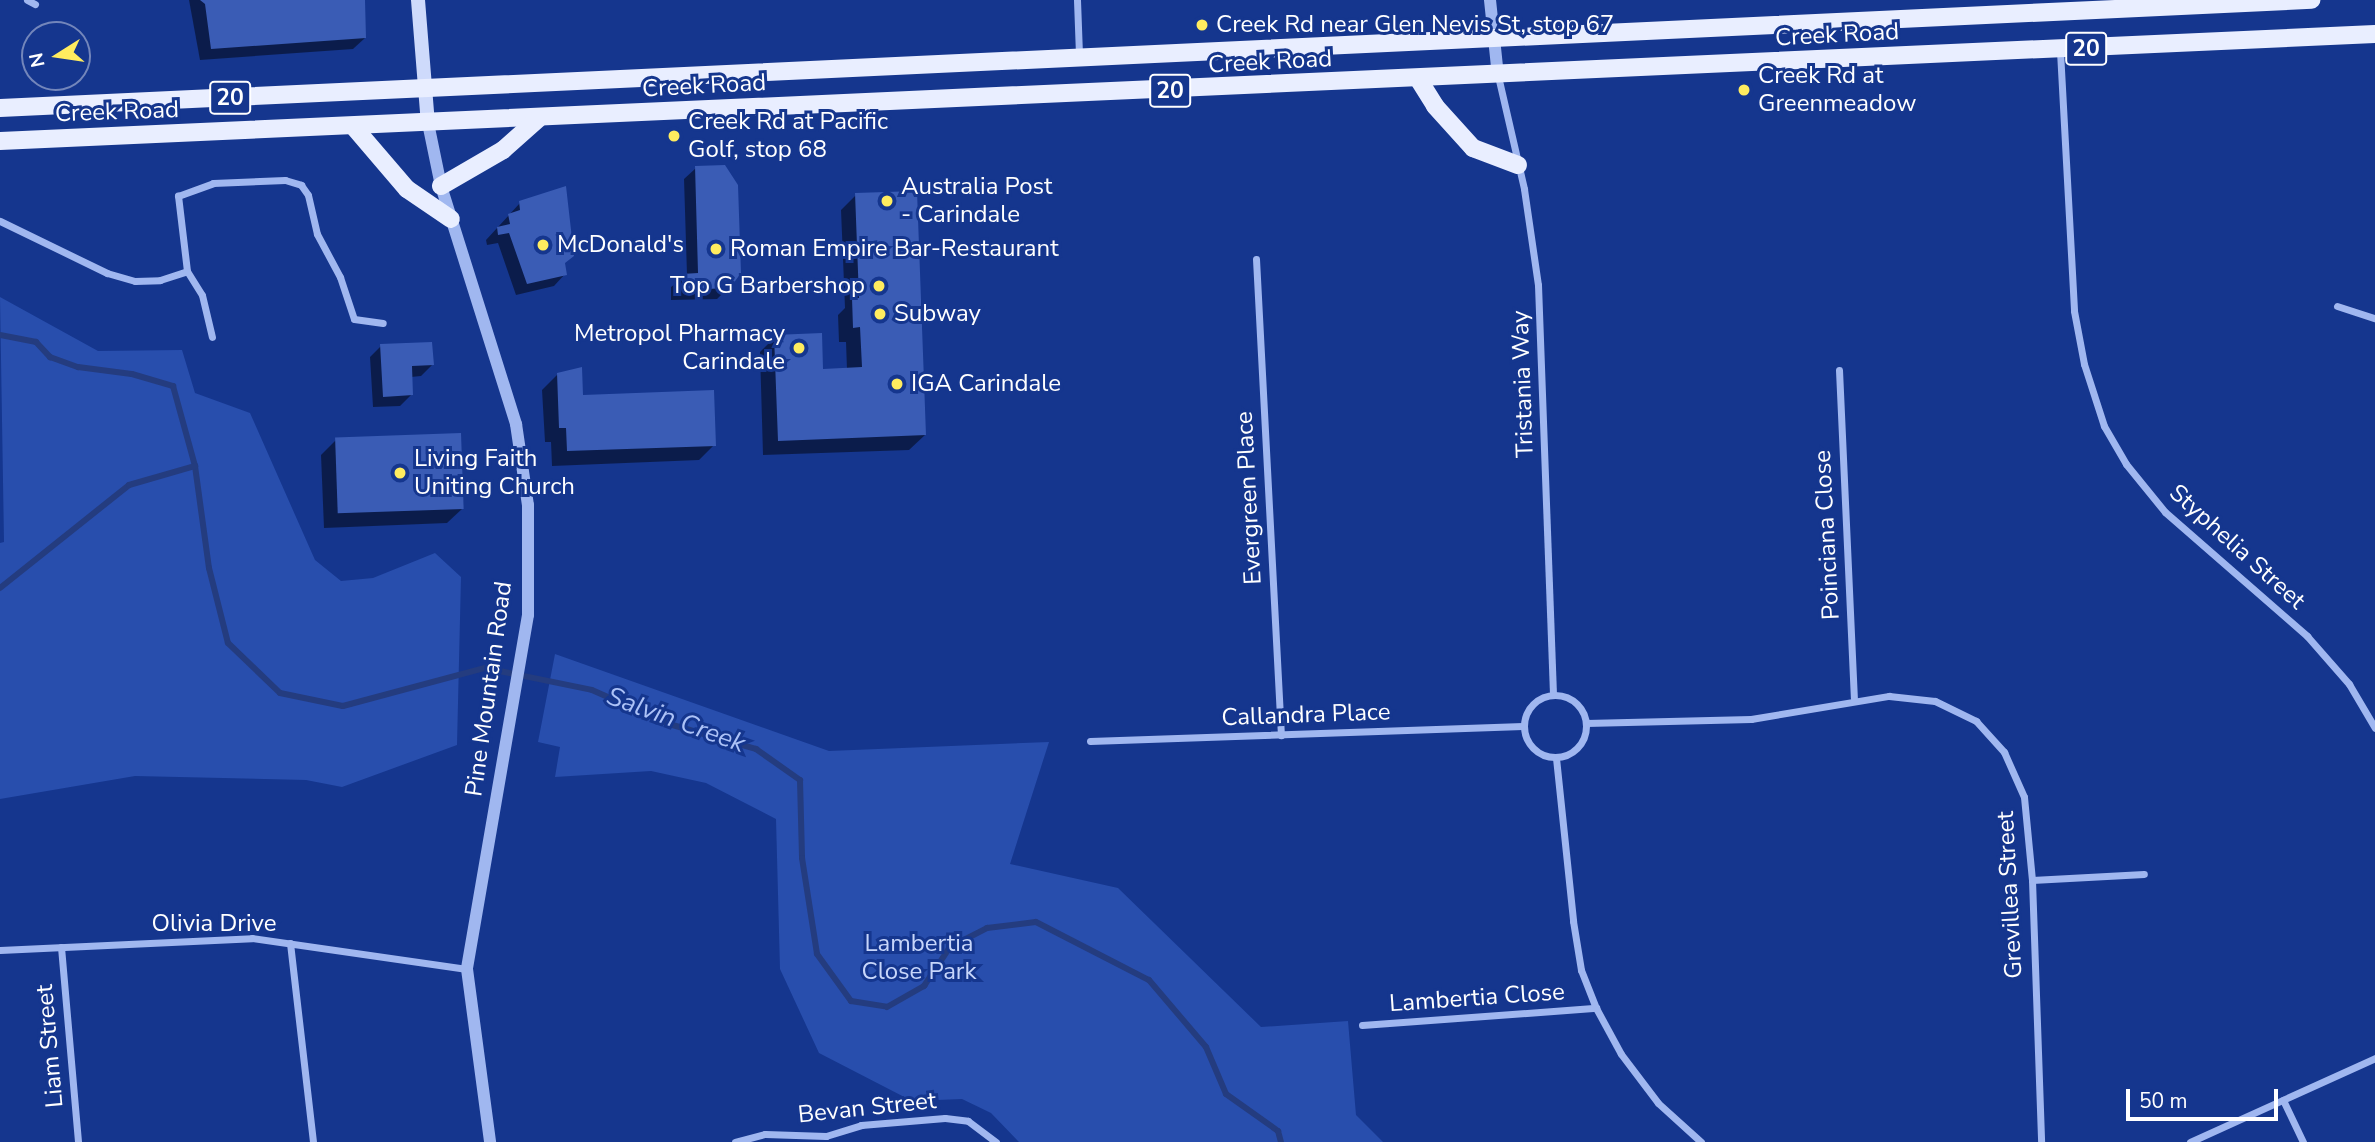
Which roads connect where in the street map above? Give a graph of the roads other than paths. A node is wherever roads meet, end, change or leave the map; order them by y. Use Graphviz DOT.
graph roads {
  1 [pos="418,0"];
  2 [pos="1077,0"];
  3 [pos="1490,0"];
  4 [pos="2311,0"];
  5 [pos="2375,34"];
  6 [pos="1493,40"];
  7 [pos="2060,50"];
  8 [pos="1079,60"];
  9 [pos="1498,76"];
  10 [pos="1419,80"];
  11 [pos="424,89"];
  12 [pos="0,108"];
  13 [pos="538,119"];
  14 [pos="428,123"];
  15 [pos="353,126"];
  16 [pos="0,141"];
  17 [pos="1518,165"];
  18 [pos="441,186"];
  19 [pos="451,219"];
  20 [pos="0,221"];
  21 [pos="1256,259"];
  22 [pos="187,271"];
  23 [pos="2337,306"];
  24 [pos="2375,318"];
  25 [pos="383,323"];
  26 [pos="212,337"];
  27 [pos="1839,370"];
  28 [pos="1553,694"];
  29 [pos="1854,698"];
  30 [pos="1586,723"];
  31 [pos="1523,726"];
  32 [pos="2375,728"];
  33 [pos="1281,735"];
  34 [pos="1090,741"];
  35 [pos="1556,758"];
  36 [pos="2144,874"];
  37 [pos="2032,880"];
  38 [pos="290,943"];
  39 [pos="61,947"];
  40 [pos="0,950"];
  41 [pos="467,969"];
  42 [pos="1596,1009"];
  43 [pos="1362,1025"];
  44 [pos="2375,1058"];
  45 [pos="2283,1100"];
  46 [pos="78,1142"];
  47 [pos="313,1142"];
  48 [pos="490,1142"];
  49 [pos="735,1142"];
  50 [pos="996,1142"];
  51 [pos="1701,1142"];
  52 [pos="2041,1142"];
  53 [pos="2190,1142"];
  54 [pos="2303,1142"];
  1 -- 11 [label="main road, Pine Mountain Road"];
  2 -- 8 [label="street"];
  3 -- 6 [label="street"];
  4 -- 6 [label="main road, Creek Road / 20"];
  5 -- 7 [label="main road, Creek Road / 20"];
  6 -- 8 [label="main road, Creek Road / 20"];
  6 -- 9 [label="street"];
  7 -- 9 [label="main road, Creek Road / 20"];
  7 -- 32 [label="street, Styphelia Street"];
  8 -- 11 [label="main road, Creek Road / 20"];
  9 -- 10 [label="main road, Creek Road / 20"];
  9 -- 17 [label="street, Tristania Way"];
  10 -- 13 [label="main road, Creek Road / 20"];
  10 -- 17 [label="main road"];
  11 -- 12 [label="main road, Creek Road / 20"];
  11 -- 14 [label="main road, Pine Mountain Road"];
  13 -- 14 [label="main road, Creek Road / 20"];
  13 -- 18 [label="main road"];
  14 -- 15 [label="main road, Creek Road / 20"];
  14 -- 18 [label="street, Pine Mountain Road"];
  15 -- 16 [label="main road, Creek Road / 20"];
  15 -- 19 [label="main road"];
  17 -- 28 [label="street, Tristania Way"];
  18 -- 19 [label="street, Pine Mountain Road"];
  19 -- 41 [label="street, Pine Mountain Road"];
  20 -- 22 [label="street"];
  21 -- 33 [label="street, Evergreen Place"];
  22 -- 25 [label="street"];
  22 -- 26 [label="street"];
  23 -- 24 [label="street"];
  27 -- 29 [label="street, Poinciana Close"];
  28 -- 30 [label="street"];
  28 -- 31 [label="street"];
  29 -- 30 [label="street, Grevillea Street"];
  29 -- 37 [label="street, Grevillea Street"];
  30 -- 35 [label="street"];
  31 -- 33 [label="street, Callandra Place"];
  31 -- 35 [label="street"];
  33 -- 34 [label="street, Callandra Place"];
  35 -- 42 [label="street"];
  36 -- 37 [label="street"];
  37 -- 52 [label="street, Grevillea Street"];
  38 -- 39 [label="street, Olivia Drive"];
  38 -- 41 [label="street, Olivia Drive"];
  38 -- 47 [label="street"];
  39 -- 40 [label="street, Olivia Drive"];
  39 -- 46 [label="street, Liam Street"];
  41 -- 48 [label="street, Pine Mountain Road"];
  42 -- 43 [label="street, Lambertia Close"];
  42 -- 51 [label="street"];
  44 -- 45 [label="street"];
  45 -- 53 [label="street"];
  45 -- 54 [label="street"];
  49 -- 50 [label="street, Bevan Street"];
}
